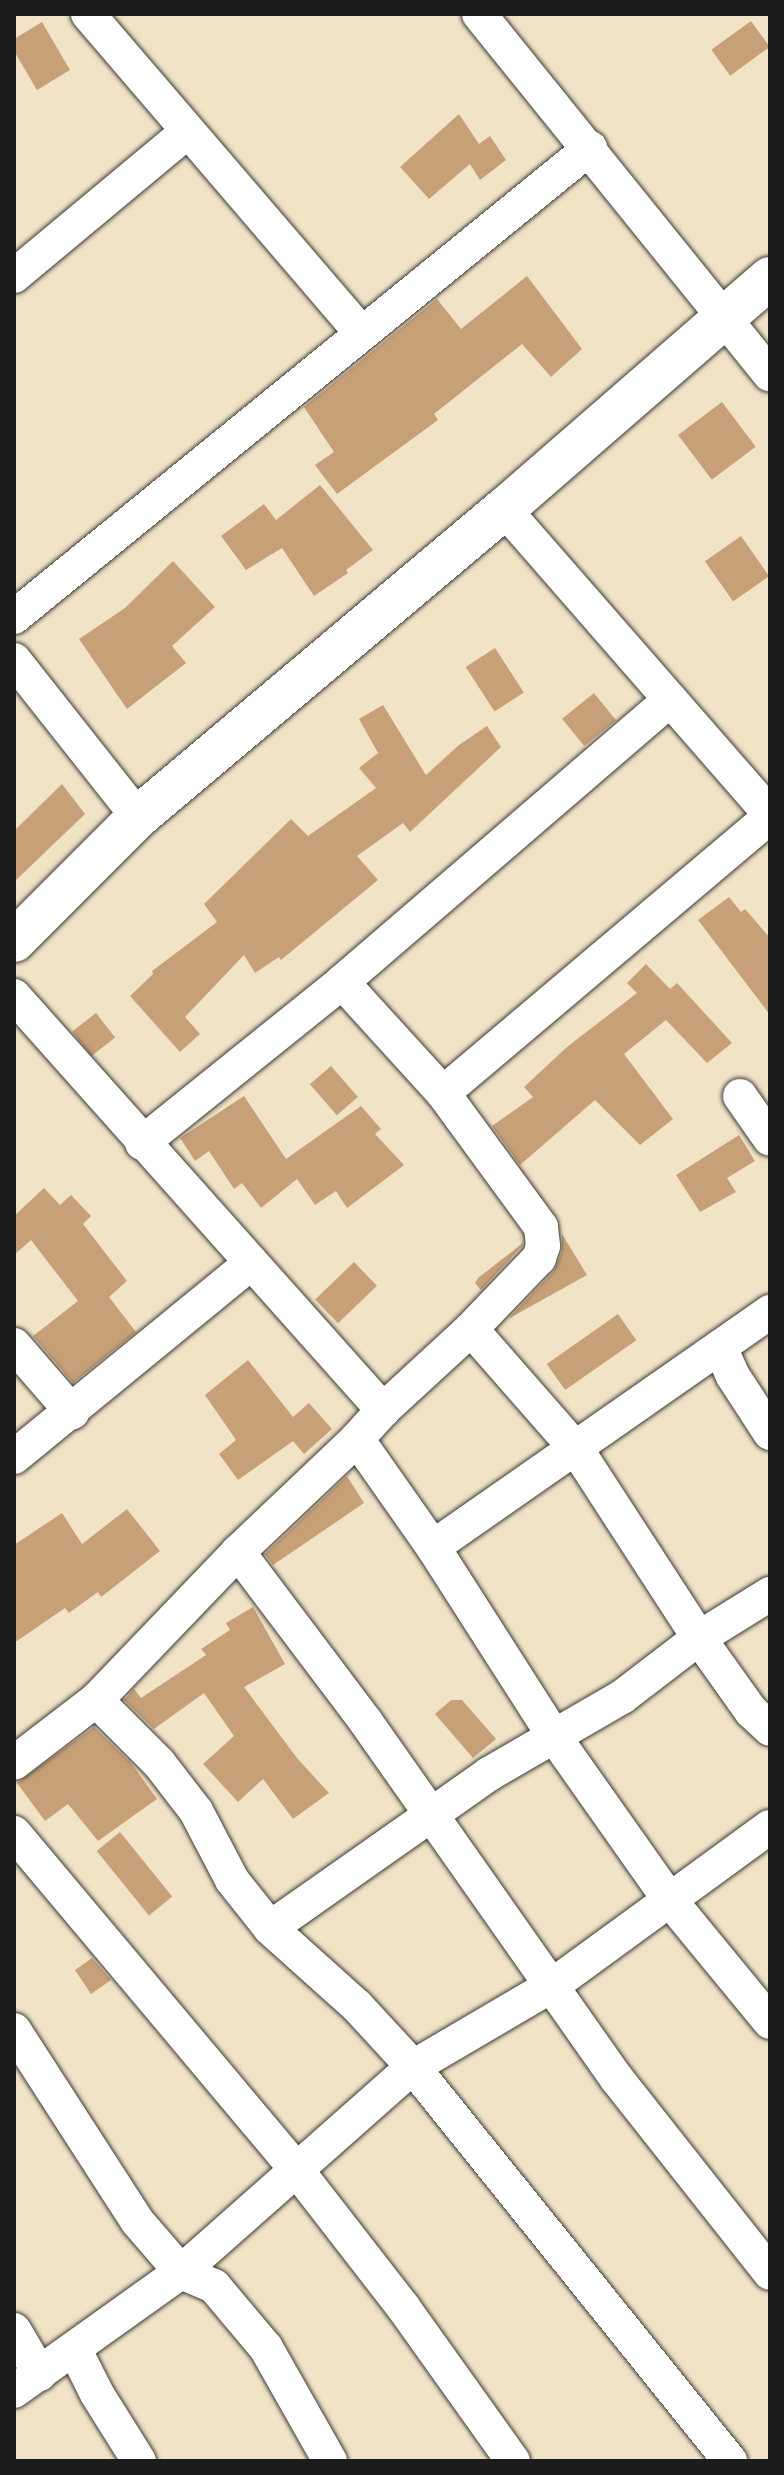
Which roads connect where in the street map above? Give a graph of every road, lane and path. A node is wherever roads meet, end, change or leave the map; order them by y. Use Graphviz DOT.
graph roads {
  1 [pos="88,14"];
  2 [pos="479,14"];
  3 [pos="187,132"];
  4 [pos="590,148"];
  5 [pos="14,276"];
  6 [pos="770,278"];
  7 [pos="723,317"];
  8 [pos="362,334"];
  9 [pos="770,374"];
  10 [pos="504,509"];
  11 [pos="14,617"];
  12 [pos="14,660"];
  13 [pos="670,700"];
  14 [pos="770,815"];
  15 [pos="138,817"];
  16 [pos="14,941"];
  17 [pos="342,982"];
  18 [pos="14,996"];
  19 [pos="443,1093"];
  20 [pos="740,1096"];
  21 [pos="770,1139"];
  22 [pos="142,1143"];
  23 [pos="251,1263"];
  24 [pos="770,1312"];
  25 [pos="471,1329"];
  26 [pos="14,1345"];
  27 [pos="720,1347"];
  28 [pos="383,1410"];
  29 [pos="72,1412"];
  30 [pos="770,1433"];
  31 [pos="357,1439"];
  32 [pos="577,1450"];
  33 [pos="14,1457"];
  34 [pos="433,1547"];
  35 [pos="238,1552"];
  36 [pos="770,1594"];
  37 [pos="699,1638"];
  38 [pos="96,1700"];
  39 [pos="770,1729"];
  40 [pos="556,1739"];
  41 [pos="14,1763"];
  42 [pos="431,1815"];
  43 [pos="770,1827"];
  44 [pos="14,1833"];
  45 [pos="669,1899"];
  46 [pos="270,1928"];
  47 [pos="553,1985"];
  48 [pos="770,2022"];
  49 [pos="14,2030"];
  50 [pos="413,2067"];
  51 [pos="296,2169"];
  52 [pos="181,2272"];
  53 [pos="770,2273"];
  54 [pos="14,2330"];
  55 [pos="75,2350"];
  56 [pos="27,2382"];
  57 [pos="139,2461"];
  58 [pos="330,2461"];
  59 [pos="513,2461"];
  60 [pos="730,2461"];
  1 -- 3 [label="street"];
  2 -- 4 [label="street"];
  3 -- 5 [label="street"];
  3 -- 8 [label="street"];
  4 -- 7 [label="street"];
  4 -- 8 [label="street"];
  6 -- 7 [label="street"];
  7 -- 9 [label="street"];
  7 -- 10 [label="street"];
  8 -- 11 [label="street"];
  10 -- 13 [label="street"];
  10 -- 15 [label="street"];
  12 -- 15 [label="street"];
  13 -- 14 [label="street"];
  13 -- 17 [label="street"];
  14 -- 19 [label="street"];
  15 -- 16 [label="street"];
  17 -- 19 [label="street"];
  17 -- 22 [label="street"];
  18 -- 22 [label="street"];
  19 -- 25 [label="street"];
  20 -- 21 [label="street"];
  22 -- 23 [label="street"];
  23 -- 28 [label="street"];
  23 -- 29 [label="street"];
  24 -- 27 [label="street"];
  25 -- 28 [label="street"];
  25 -- 32 [label="street"];
  26 -- 29 [label="street"];
  27 -- 30 [label="street"];
  27 -- 32 [label="street"];
  28 -- 31 [label="street"];
  29 -- 33 [label="street"];
  31 -- 34 [label="street"];
  31 -- 35 [label="street"];
  32 -- 34 [label="street"];
  32 -- 37 [label="street"];
  34 -- 40 [label="street"];
  35 -- 38 [label="street"];
  35 -- 42 [label="street"];
  36 -- 37 [label="street"];
  37 -- 39 [label="street"];
  37 -- 40 [label="street"];
  38 -- 41 [label="street"];
  38 -- 46 [label="street"];
  40 -- 42 [label="street"];
  40 -- 45 [label="street"];
  42 -- 46 [label="street"];
  42 -- 47 [label="street"];
  43 -- 45 [label="street"];
  44 -- 51 [label="street"];
  45 -- 47 [label="street"];
  45 -- 48 [label="street"];
  46 -- 50 [label="street"];
  47 -- 50 [label="street"];
  47 -- 53 [label="street"];
  49 -- 52 [label="street"];
  50 -- 51 [label="street"];
  50 -- 60 [label="street"];
  51 -- 52 [label="street"];
  51 -- 59 [label="street"];
  52 -- 55 [label="street"];
  52 -- 58 [label="street"];
  54 -- 56 [label="street"];
  55 -- 56 [label="street"];
  55 -- 57 [label="street"];
}
